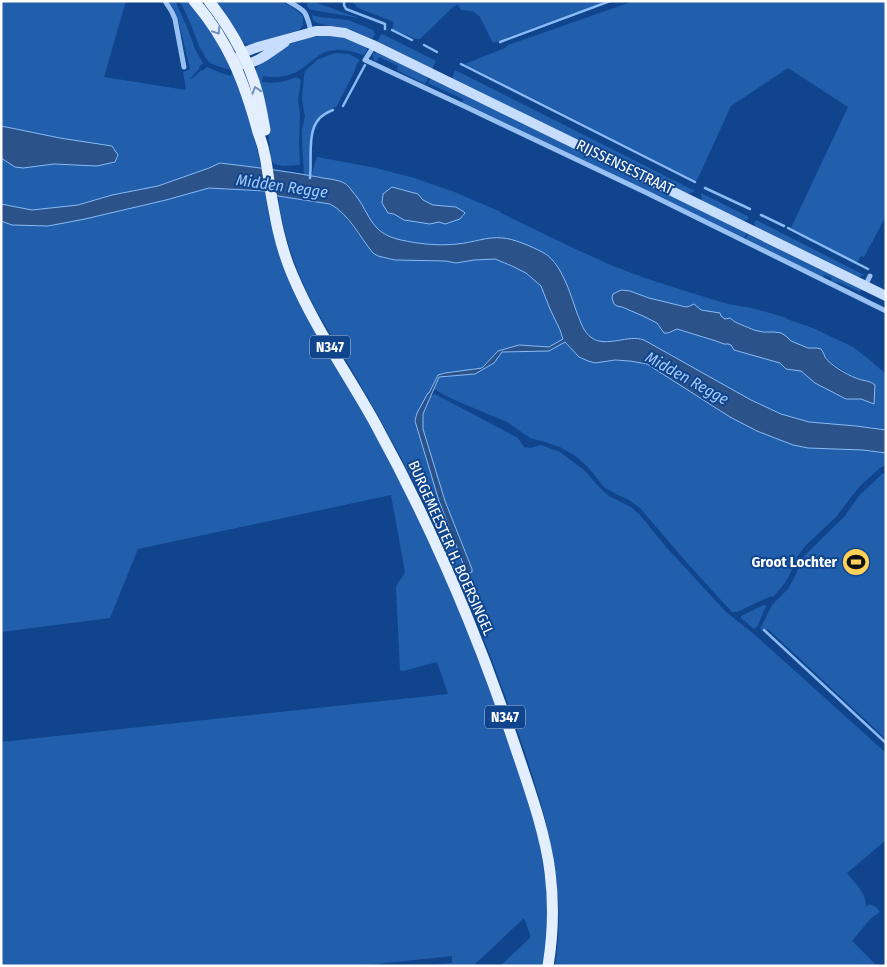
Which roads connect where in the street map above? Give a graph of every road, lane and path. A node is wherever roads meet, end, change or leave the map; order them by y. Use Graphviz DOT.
graph roads {
  1 [pos="165,1"];
  2 [pos="194,1"];
  3 [pos="209,1"];
  4 [pos="288,1"];
  5 [pos="311,32"];
  6 [pos="295,36"];
  7 [pos="373,45"];
  8 [pos="242,53"];
  9 [pos="235,63"];
  10 [pos="247,64"];
  11 [pos="184,67"];
  12 [pos="265,157"];
  13 [pos="870,276"];
  14 [pos="864,286"];
  15 [pos="886,296"];
  16 [pos="886,310"];
  17 [pos="548,966"];
  1 -- 11 [label="street"];
  2 -- 9 [label="main road, N347, one-way"];
  3 -- 8 [label="main road, N347"];
  4 -- 5 [label="street"];
  5 -- 6 [label="main road, RIJSSENSESTRAAT"];
  5 -- 7 [label="main road, RIJSSENSESTRAAT"];
  6 -- 8 [label="main road, RIJSSENSESTRAAT"];
  6 -- 10 [label="main road, RIJSSENSESTRAAT"];
  7 -- 14 [label="main road, RIJSSENSESTRAAT"];
  7 -- 16 [label="street, RIJSSENSESTRAAT"];
  8 -- 9 [label="main road"];
  8 -- 10 [label="main road, N347"];
  9 -- 10 [label="main road"];
  9 -- 12 [label="main road, N347"];
  12 -- 10 [label="main road, N347, one-way"];
  12 -- 17 [label="main road, BURGEMEESTER H. BOERSINGEL / N347"];
  13 -- 14 [label="street"];
  14 -- 15 [label="main road, RIJSSENSESTRAAT"];
}
